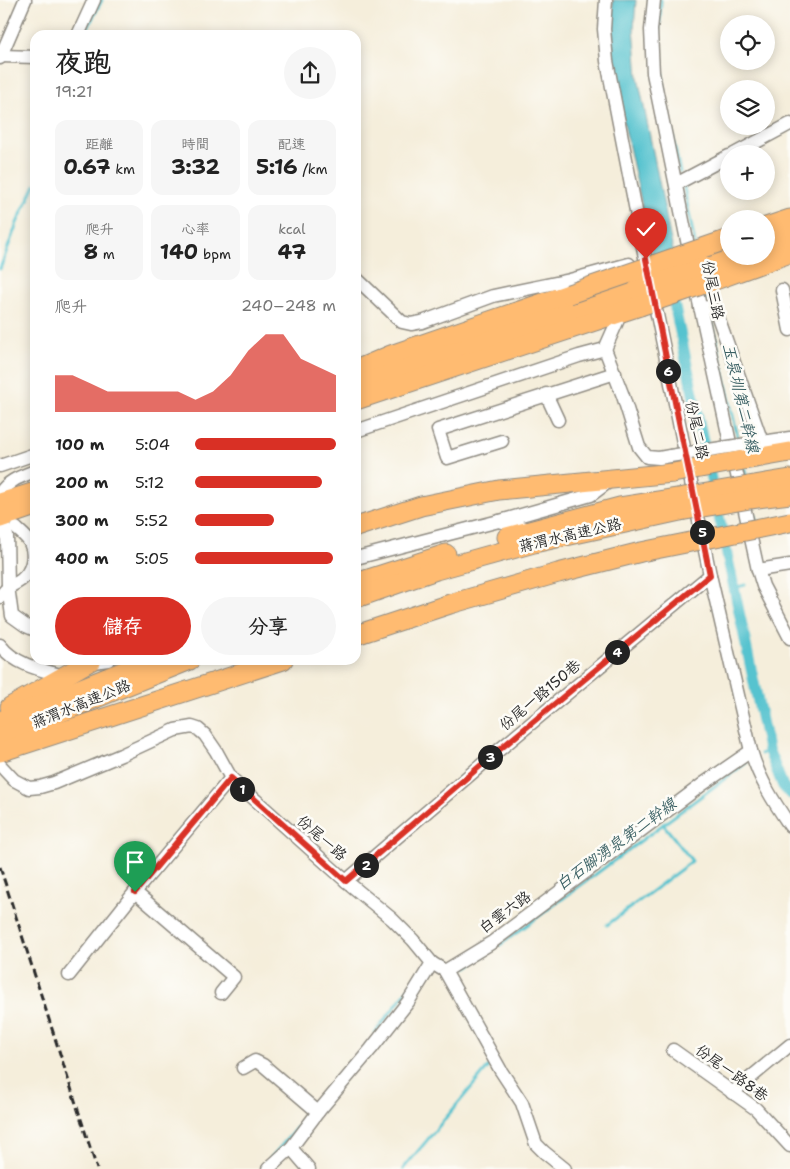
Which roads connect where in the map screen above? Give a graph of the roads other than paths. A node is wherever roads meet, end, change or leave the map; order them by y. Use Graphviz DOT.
graph roads {
  1 [pos="25,0"];
  2 [pos="94,0"];
  3 [pos="606,0"];
  4 [pos="654,0"];
  5 [pos="80,30"];
  6 [pos="0,57"];
  7 [pos="30,57"];
  8 [pos="790,124"];
  9 [pos="751,145"];
  10 [pos="720,161"];
  11 [pos="676,184"];
  12 [pos="790,219"];
  13 [pos="775,223"];
  14 [pos="790,236"];
  15 [pos="720,242"];
  16 [pos="775,242"];
  17 [pos="790,253"];
  18 [pos="646,259"];
  19 [pos="790,261"];
  20 [pos="723,265"];
  21 [pos="711,276"];
  22 [pos="361,283"];
  23 [pos="782,290"];
  24 [pos="638,298"];
  25 [pos="700,308"];
  26 [pos="621,313"];
  27 [pos="790,330"];
  28 [pos="605,349"];
  29 [pos="361,368"];
  30 [pos="614,373"];
  31 [pos="361,384"];
  32 [pos="546,394"];
  33 [pos="361,398"];
  34 [pos="558,420"];
  35 [pos="361,429"];
  36 [pos="790,438"];
  37 [pos="502,441"];
  38 [pos="762,442"];
  39 [pos="790,452"];
  40 [pos="742,453"];
  41 [pos="30,456"];
  42 [pos="672,465"];
  43 [pos="0,466"];
  44 [pos="30,473"];
  45 [pos="790,479"];
  46 [pos="611,480"];
  47 [pos="0,493"];
  48 [pos="749,493"];
  49 [pos="790,494"];
  50 [pos="30,496"];
  51 [pos="679,504"];
  52 [pos="30,508"];
  53 [pos="4,516"];
  54 [pos="499,521"];
  55 [pos="790,522"];
  56 [pos="361,525"];
  57 [pos="532,530"];
  58 [pos="30,536"];
  59 [pos="30,540"];
  60 [pos="361,557"];
  61 [pos="8,560"];
  62 [pos="790,565"];
  63 [pos="30,569"];
  64 [pos="758,570"];
  65 [pos="710,575"];
  66 [pos="361,581"];
  67 [pos="8,586"];
  68 [pos="361,596"];
  69 [pos="0,597"];
  70 [pos="30,628"];
  71 [pos="361,633"];
  72 [pos="790,638"];
  73 [pos="0,645"];
  74 [pos="82,665"];
  75 [pos="141,665"];
  76 [pos="178,665"];
  77 [pos="268,665"];
  78 [pos="64,676"];
  79 [pos="0,712"];
  80 [pos="0,737"];
  81 [pos="751,752"];
  82 [pos="0,765"];
  83 [pos="231,778"];
  84 [pos="790,826"];
  85 [pos="346,881"];
  86 [pos="135,892"];
  87 [pos="432,963"];
  88 [pos="445,971"];
  89 [pos="69,975"];
  90 [pos="221,993"];
  91 [pos="790,1045"];
  92 [pos="673,1050"];
  93 [pos="243,1068"];
  94 [pos="732,1093"];
  95 [pos="318,1112"];
  96 [pos="790,1146"];
  97 [pos="291,1148"];
  98 [pos="268,1169"];
  99 [pos="309,1169"];
  100 [pos="565,1169"];
  1 -- 6 [label="street"];
  2 -- 5 [label="street"];
  3 -- 18 [label="street, 份尾二路"];
  4 -- 11 [label="street, 份尾三路"];
  6 -- 7 [label="street"];
  8 -- 9 [label="street"];
  10 -- 11 [label="street"];
  11 -- 25 [label="street, 份尾三路"];
  12 -- 13 [label="highway"];
  14 -- 16 [label="highway"];
  15 -- 29 [label="highway, bridge"];
  17 -- 21 [label="highway"];
  18 -- 22 [label="street"];
  18 -- 65 [label="street, 份尾二路"];
  19 -- 21 [label="highway"];
  20 -- 21 [label="highway"];
  21 -- 24 [label="highway, bridge"];
  23 -- 27 [label="street"];
  24 -- 26 [label="highway"];
  24 -- 31 [label="highway"];
  25 -- 38 [label="street"];
  25 -- 64 [label="street, 份尾三路"];
  26 -- 28 [label="street"];
  26 -- 33 [label="highway"];
  28 -- 30 [label="street"];
  28 -- 35 [label="street"];
  30 -- 32 [label="street"];
  30 -- 42 [label="street"];
  32 -- 34 [label="street"];
  32 -- 37 [label="street"];
  36 -- 38 [label="street"];
  38 -- 40 [label="street"];
  39 -- 40 [label="highway"];
  40 -- 42 [label="highway, bridge"];
  41 -- 43 [label="street"];
  42 -- 46 [label="highway"];
  44 -- 47 [label="street"];
  45 -- 48 [label="highway, 蔣渭水高速公路"];
  46 -- 54 [label="street"];
  46 -- 56 [label="highway"];
  48 -- 49 [label="highway, 蔣渭水高速公路"];
  48 -- 51 [label="highway, 蔣渭水高速公路, bridge"];
  50 -- 53 [label="highway"];
  51 -- 57 [label="highway, 蔣渭水高速公路"];
  51 -- 68 [label="highway, 蔣渭水高速公路"];
  52 -- 53 [label="highway"];
  53 -- 58 [label="street"];
  53 -- 61 [label="street"];
  54 -- 57 [label="street"];
  54 -- 60 [label="street"];
  55 -- 71 [label="highway, bridge"];
  57 -- 66 [label="highway, 蔣渭水高速公路"];
  59 -- 61 [label="street"];
  61 -- 67 [label="street"];
  62 -- 64 [label="street"];
  63 -- 67 [label="street"];
  64 -- 72 [label="street, 份尾三路"];
  65 -- 81 [label="street, 份尾二路"];
  65 -- 85 [label="street, 份尾一路150巷"];
  67 -- 69 [label="street"];
  67 -- 70 [label="street"];
  73 -- 78 [label="street"];
  74 -- 78 [label="highway"];
  75 -- 80 [label="highway, 蔣渭水高速公路"];
  76 -- 80 [label="highway, 蔣渭水高速公路"];
  77 -- 80 [label="highway"];
  78 -- 79 [label="highway"];
  81 -- 84 [label="street, 份尾二路"];
  81 -- 88 [label="street, 白雲六路"];
  82 -- 83 [label="street, 份尾一路"];
  83 -- 85 [label="street, 份尾一路"];
  83 -- 86 [label="street"];
  85 -- 87 [label="street, 份尾一路"];
  86 -- 89 [label="street"];
  86 -- 90 [label="street"];
  87 -- 88 [label="street, 份尾一路"];
  87 -- 95 [label="street"];
  88 -- 100 [label="street, 份尾一路"];
  91 -- 94 [label="street"];
  92 -- 94 [label="street, 份尾一路8巷"];
  93 -- 95 [label="street"];
  94 -- 96 [label="street, 份尾一路8巷"];
  95 -- 97 [label="street"];
  97 -- 98 [label="street"];
  97 -- 99 [label="street"];
}
